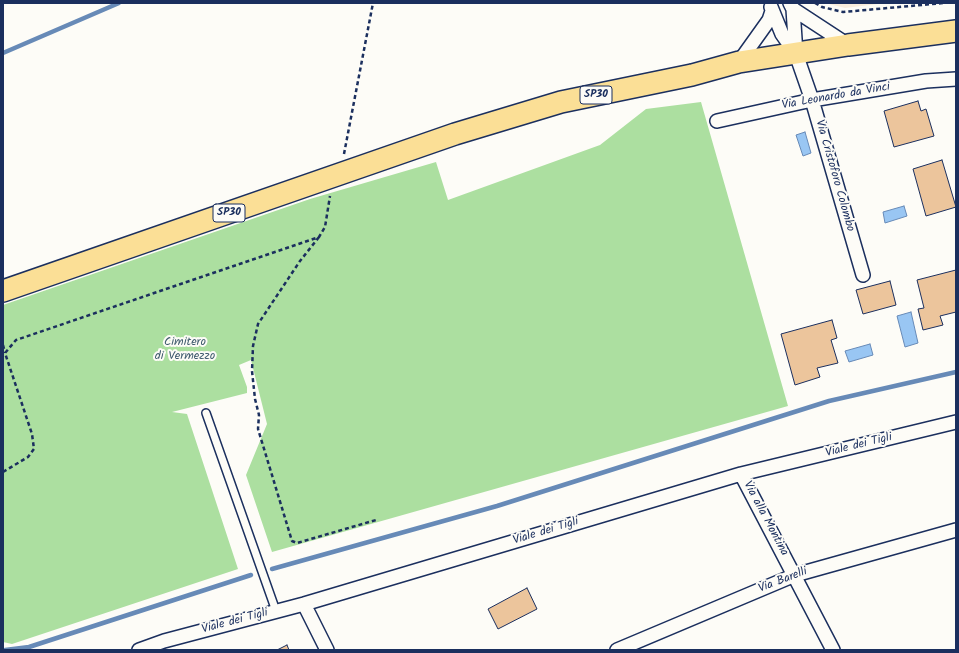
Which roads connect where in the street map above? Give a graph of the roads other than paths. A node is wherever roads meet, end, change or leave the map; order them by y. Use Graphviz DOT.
graph roads {
  1 [pos="792,6"];
  2 [pos="771,7"];
  3 [pos="956,31"];
  4 [pos="848,45"];
  5 [pos="796,54"];
  6 [pos="739,62"];
  7 [pos="956,79"];
  8 [pos="812,100"];
  9 [pos="717,121"];
  10 [pos="864,275"];
  11 [pos="3,291"];
  12 [pos="206,412"];
  13 [pos="956,422"];
  14 [pos="741,474"];
  15 [pos="956,530"];
  16 [pos="795,575"];
  17 [pos="304,604"];
  18 [pos="276,611"];
  19 [pos="166,646"];
  20 [pos="139,650"];
  21 [pos="327,650"];
  22 [pos="617,650"];
  23 [pos="833,650"];
  1 -- 4 [label="street"];
  1 -- 5 [label="street"];
  2 -- 5 [label="street"];
  2 -- 6 [label="street"];
  3 -- 4 [label="main road, SP30"];
  4 -- 5 [label="main road, SP30"];
  5 -- 6 [label="main road, SP30"];
  5 -- 8 [label="street, Via Cristoforo Colombo"];
  6 -- 11 [label="main road, SP30"];
  7 -- 8 [label="street, Via Leonardo da Vinci"];
  8 -- 9 [label="street, Via Leonardo da Vinci"];
  8 -- 10 [label="street, Via Cristoforo Colombo"];
  12 -- 18 [label="lane"];
  13 -- 14 [label="street, Viale dei Tigli"];
  14 -- 16 [label="street, Via alla Montina"];
  14 -- 17 [label="street, Viale dei Tigli"];
  15 -- 16 [label="street, Via Barelli"];
  16 -- 22 [label="street, Via Barelli"];
  16 -- 23 [label="street, Via alla Montina"];
  17 -- 18 [label="street, Viale dei Tigli"];
  17 -- 21 [label="street"];
  18 -- 19 [label="street, Viale dei Tigli"];
  19 -- 20 [label="street, Viale dei Tigli"];
}
